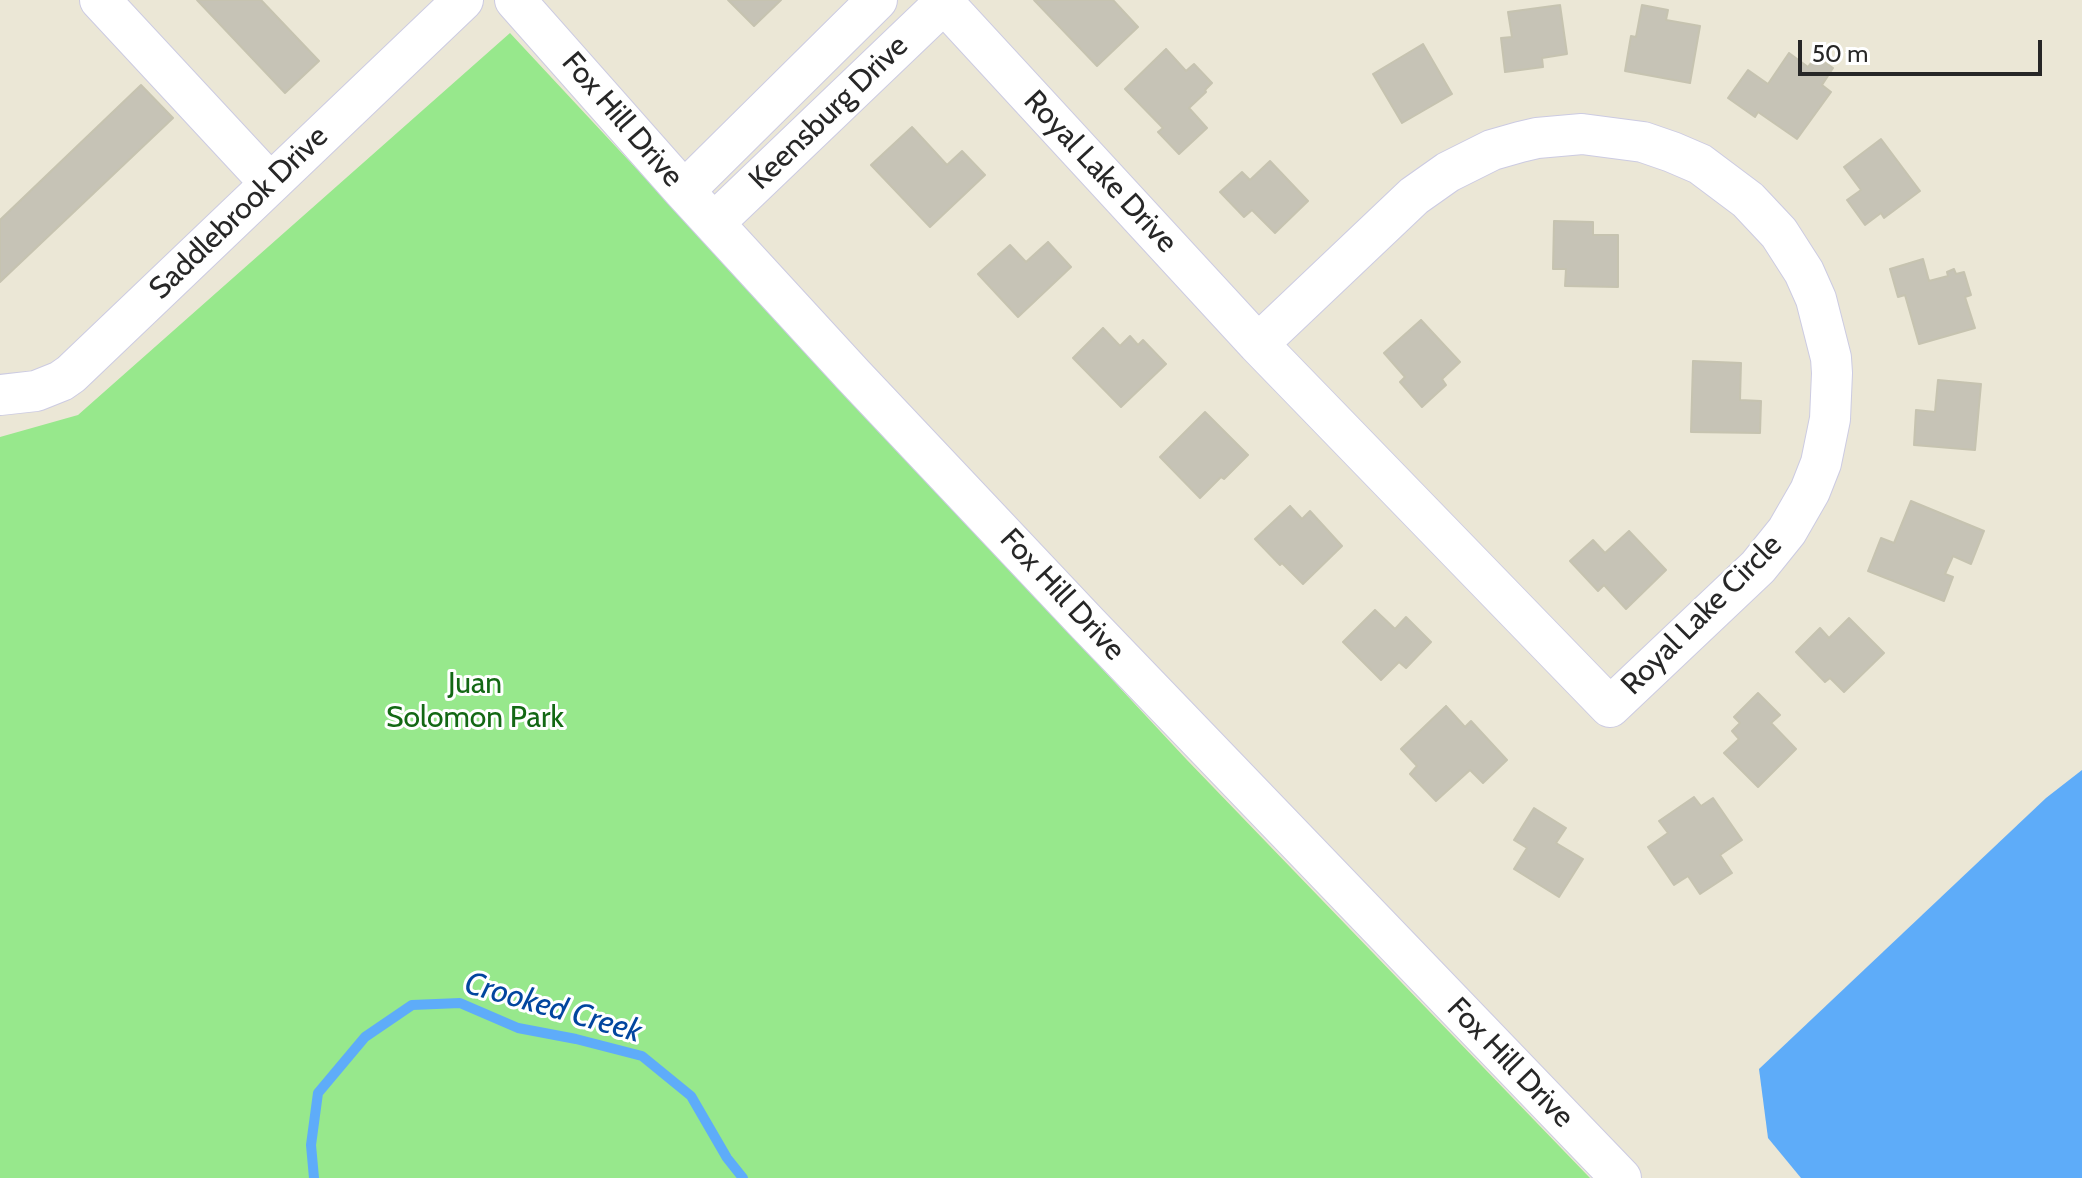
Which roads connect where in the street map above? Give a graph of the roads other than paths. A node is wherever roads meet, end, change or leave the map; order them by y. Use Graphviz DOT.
graph roads {
  1 [pos="100,0"];
  2 [pos="463,0"];
  3 [pos="515,0"];
  4 [pos="877,0"];
  5 [pos="942,2"];
  6 [pos="270,183"];
  7 [pos="684,191"];
  8 [pos="714,223"];
  9 [pos="1258,344"];
  10 [pos="0,395"];
  11 [pos="1621,1178"];
  1 -- 6 [label="street"];
  2 -- 6 [label="street, Saddlebrook Drive"];
  3 -- 7 [label="street, Fox Hill Drive"];
  4 -- 7 [label="street, Keensburg Drive"];
  5 -- 8 [label="street, Keensburg Drive"];
  5 -- 9 [label="street, Royal Lake Drive"];
  6 -- 10 [label="street, Saddlebrook Drive"];
  7 -- 8 [label="street, Fox Hill Drive"];
  8 -- 11 [label="street, Fox Hill Drive"];
  9 -- 9 [label="street, Royal Lake Circle"];
}
